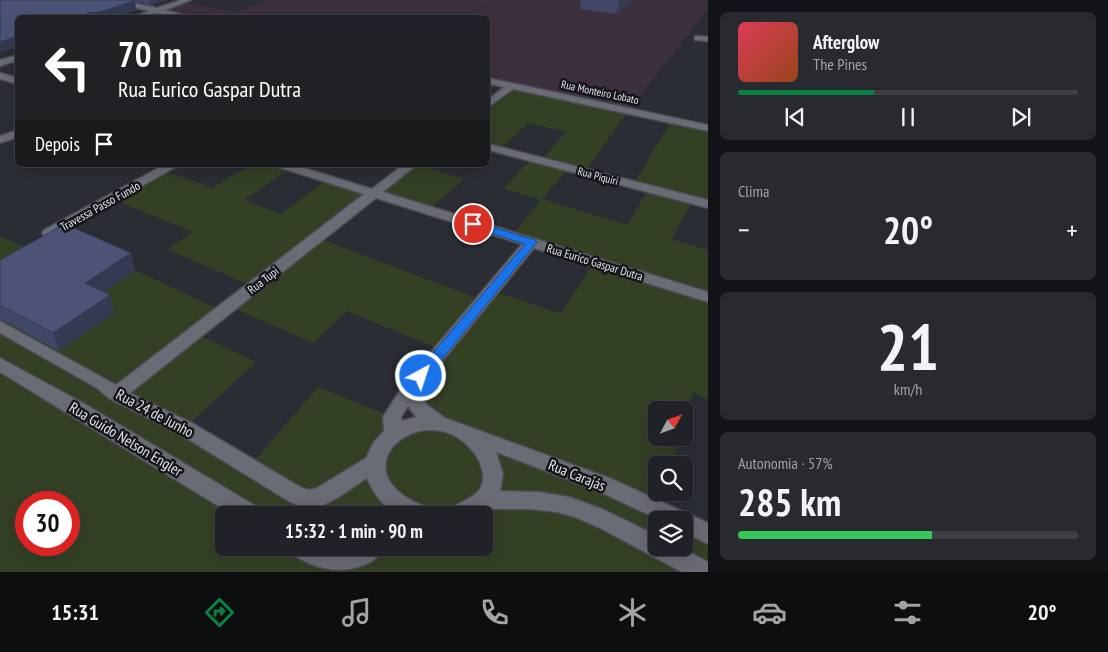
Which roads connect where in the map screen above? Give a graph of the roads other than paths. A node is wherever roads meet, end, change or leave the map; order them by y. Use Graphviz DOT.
graph roads {
  1 [pos="108,0"];
  2 [pos="188,0"];
  3 [pos="157,10"];
  4 [pos="143,15"];
  5 [pos="178,15"];
  6 [pos="698,38"];
  7 [pos="708,39"];
  8 [pos="15,58"];
  9 [pos="0,63"];
  10 [pos="0,76"];
  11 [pos="15,80"];
  12 [pos="490,81"];
  13 [pos="511,86"];
  14 [pos="490,102"];
  15 [pos="708,128"];
  16 [pos="15,134"];
  17 [pos="0,140"];
  18 [pos="490,148"];
  19 [pos="169,167"];
  20 [pos="289,167"];
  21 [pos="407,167"];
  22 [pos="374,193"];
  23 [pos="708,204"];
  24 [pos="38,240"];
  25 [pos="531,242"];
  26 [pos="708,297"];
  27 [pos="0,326"];
  28 [pos="0,364"];
  29 [pos="410,389"];
  30 [pos="116,394"];
  31 [pos="442,424"];
  32 [pos="394,433"];
  33 [pos="470,436"];
  34 [pos="376,462"];
  35 [pos="484,500"];
  36 [pos="236,506"];
  37 [pos="401,506"];
  38 [pos="476,506"];
  39 [pos="664,511"];
  40 [pos="693,526"];
  41 [pos="708,534"];
  42 [pos="648,542"];
  43 [pos="321,556"];
  44 [pos="360,556"];
  45 [pos="675,556"];
  46 [pos="704,572"];
  1 -- 3 [label="street"];
  2 -- 3 [label="street"];
  3 -- 4 [label="street"];
  3 -- 5 [label="street"];
  6 -- 7 [label="street"];
  8 -- 9 [label="street"];
  10 -- 11 [label="street"];
  12 -- 13 [label="street, Rua Monteiro Lobato"];
  13 -- 14 [label="street"];
  13 -- 15 [label="street, Rua Monteiro Lobato"];
  16 -- 17 [label="street"];
  18 -- 23 [label="street, Rua Piquiri"];
  19 -- 24 [label="street, Travessa Passo Fundo"];
  20 -- 22 [label="street, Rua Eurico Gaspar Dutra"];
  21 -- 22 [label="street, Rua Tupi"];
  22 -- 25 [label="street, Rua Eurico Gaspar Dutra"];
  22 -- 30 [label="street, Rua Tupi"];
  25 -- 26 [label="street, Rua Eurico Gaspar Dutra"];
  25 -- 29 [label="street"];
  27 -- 30 [label="street, Rua 24 de Junho"];
  28 -- 36 [label="street, Rua Guido Nelson Engler"];
  29 -- 31 [label="street"];
  29 -- 32 [label="street"];
  30 -- 34 [label="street, Rua 24 de Junho"];
  31 -- 32 [label="street"];
  31 -- 33 [label="street, Rua Carajás"];
  32 -- 34 [label="street"];
  33 -- 35 [label="street"];
  33 -- 39 [label="street, Rua Carajás"];
  34 -- 37 [label="street"];
  35 -- 38 [label="street"];
  35 -- 42 [label="street"];
  40 -- 41 [label="street, Rua Carajás"];
  43 -- 44 [label="street"];
  45 -- 46 [label="street"];
}
